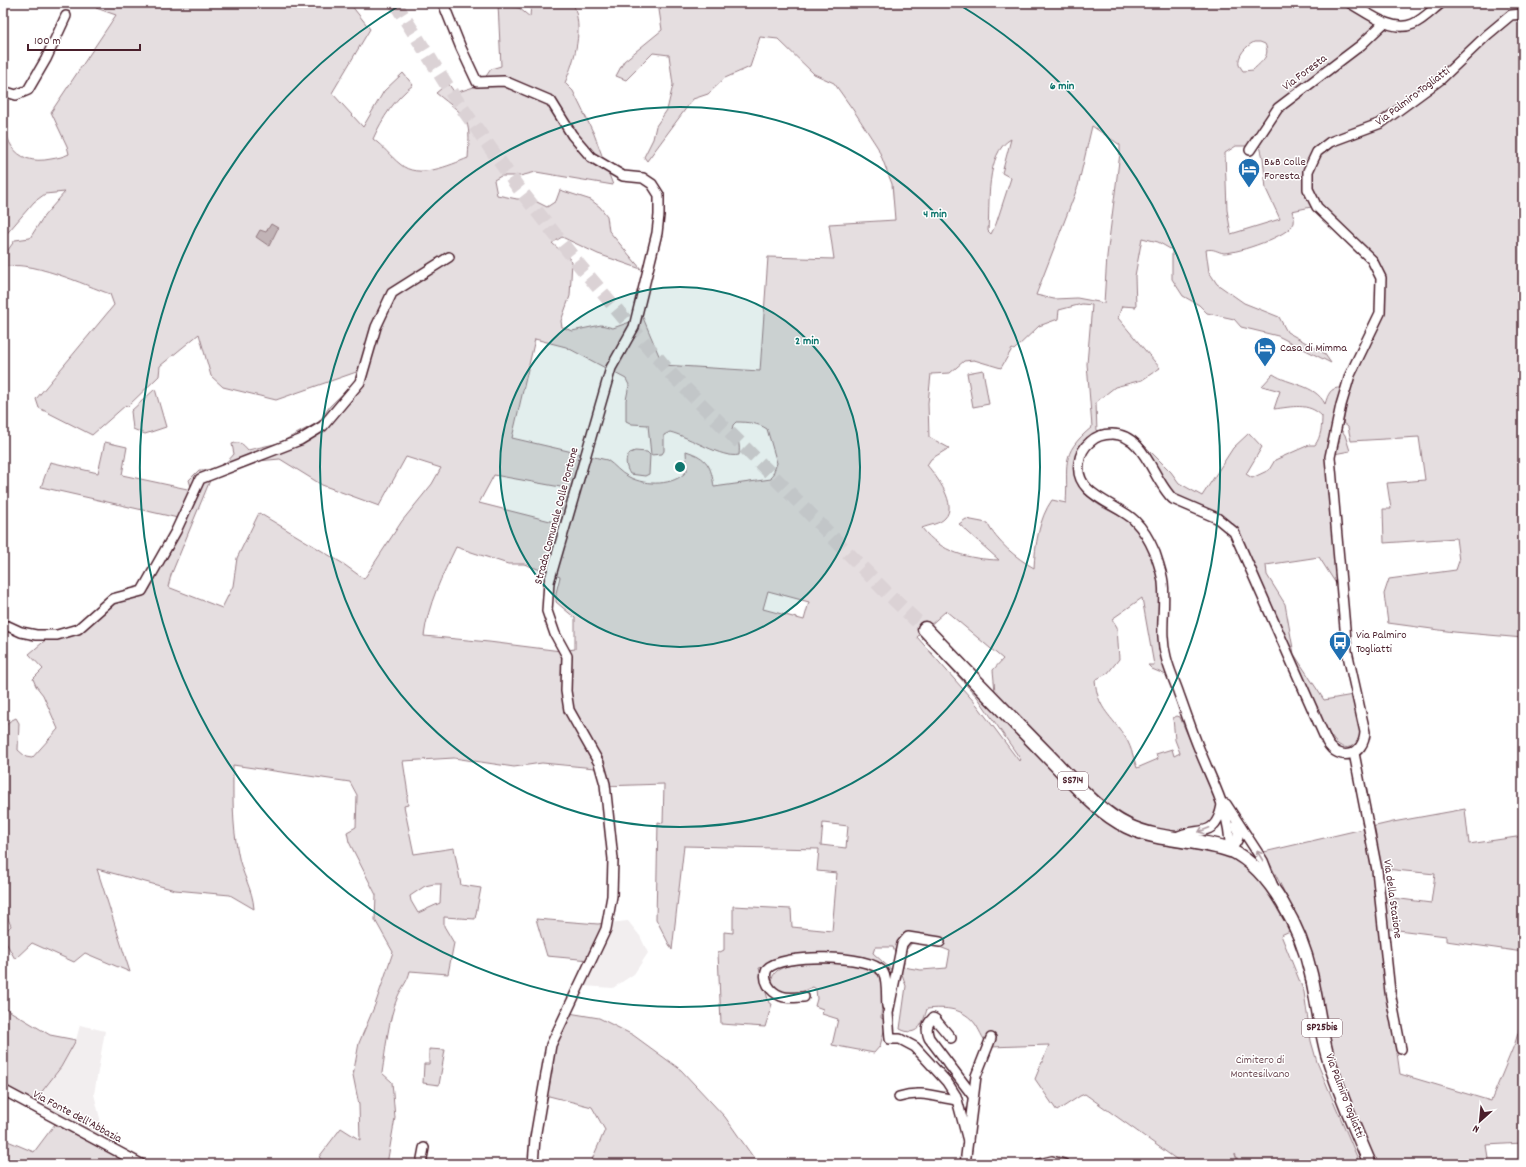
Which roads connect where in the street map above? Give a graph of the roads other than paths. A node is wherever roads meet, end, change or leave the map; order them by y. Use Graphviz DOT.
graph roads {
  1 [pos="443,3"];
  2 [pos="1350,3"];
  3 [pos="1441,3"];
  4 [pos="1523,14"];
  5 [pos="66,16"];
  6 [pos="1384,23"];
  7 [pos="3,91"];
  8 [pos="1250,150"];
  9 [pos="449,257"];
  10 [pos="3,627"];
  11 [pos="925,629"];
  12 [pos="1354,753"];
  13 [pos="1217,789"];
  14 [pos="1222,805"];
  15 [pos="1230,810"];
  16 [pos="1173,839"];
  17 [pos="1230,850"];
  18 [pos="1275,892"];
  19 [pos="940,942"];
  20 [pos="804,997"];
  21 [pos="888,1013"];
  22 [pos="951,1038"];
  23 [pos="991,1038"];
  24 [pos="1401,1049"];
  25 [pos="3,1090"];
  26 [pos="973,1096"];
  27 [pos="899,1097"];
  28 [pos="957,1100"];
  29 [pos="968,1140"];
  30 [pos="424,1148"];
  31 [pos="141,1164"];
  32 [pos="421,1164"];
  33 [pos="533,1164"];
  34 [pos="965,1164"];
  35 [pos="1038,1164"];
  36 [pos="1064,1164"];
  37 [pos="1370,1164"];
  1 -- 33 [label="street, Strada Comunale Colle Portone"];
  2 -- 6 [label="street"];
  3 -- 6 [label="street"];
  4 -- 12 [label="street, Via Palmiro Togliatti"];
  5 -- 7 [label="street"];
  6 -- 8 [label="street, Via Foresta"];
  9 -- 10 [label="street"];
  11 -- 16 [label="highway, SS714"];
  12 -- 13 [label="street, Via Palmiro Togliatti / SP25bis"];
  12 -- 24 [label="street, Via della Stazione"];
  13 -- 14 [label="street, Via Palmiro Togliatti / SP25bis"];
  13 -- 15 [label="street, Via Palmiro Togliatti / SP25bis"];
  14 -- 16 [label="street, one-way"];
  14 -- 17 [label="street, Via Palmiro Togliatti / SP25bis"];
  15 -- 17 [label="street, Via Palmiro Togliatti / SP25bis"];
  18 -- 15 [label="street, Via Palmiro Togliatti / SP25bis, one-way"];
  16 -- 17 [label="highway, SS714"];
  17 -- 18 [label="main road, Via Palmiro Togliatti / SP25bis"];
  18 -- 37 [label="main road, Via Palmiro Togliatti / SP25bis"];
  19 -- 21 [label="street"];
  20 -- 21 [label="street"];
  21 -- 28 [label="street"];
  22 -- 26 [label="street"];
  23 -- 26 [label="street"];
  25 -- 31 [label="street, Via Fonte dell'Abbazia"];
  26 -- 29 [label="street"];
  27 -- 28 [label="street"];
  28 -- 29 [label="street"];
  29 -- 34 [label="street"];
  30 -- 32 [label="street"];
  35 -- 36 [label="street"];
}
